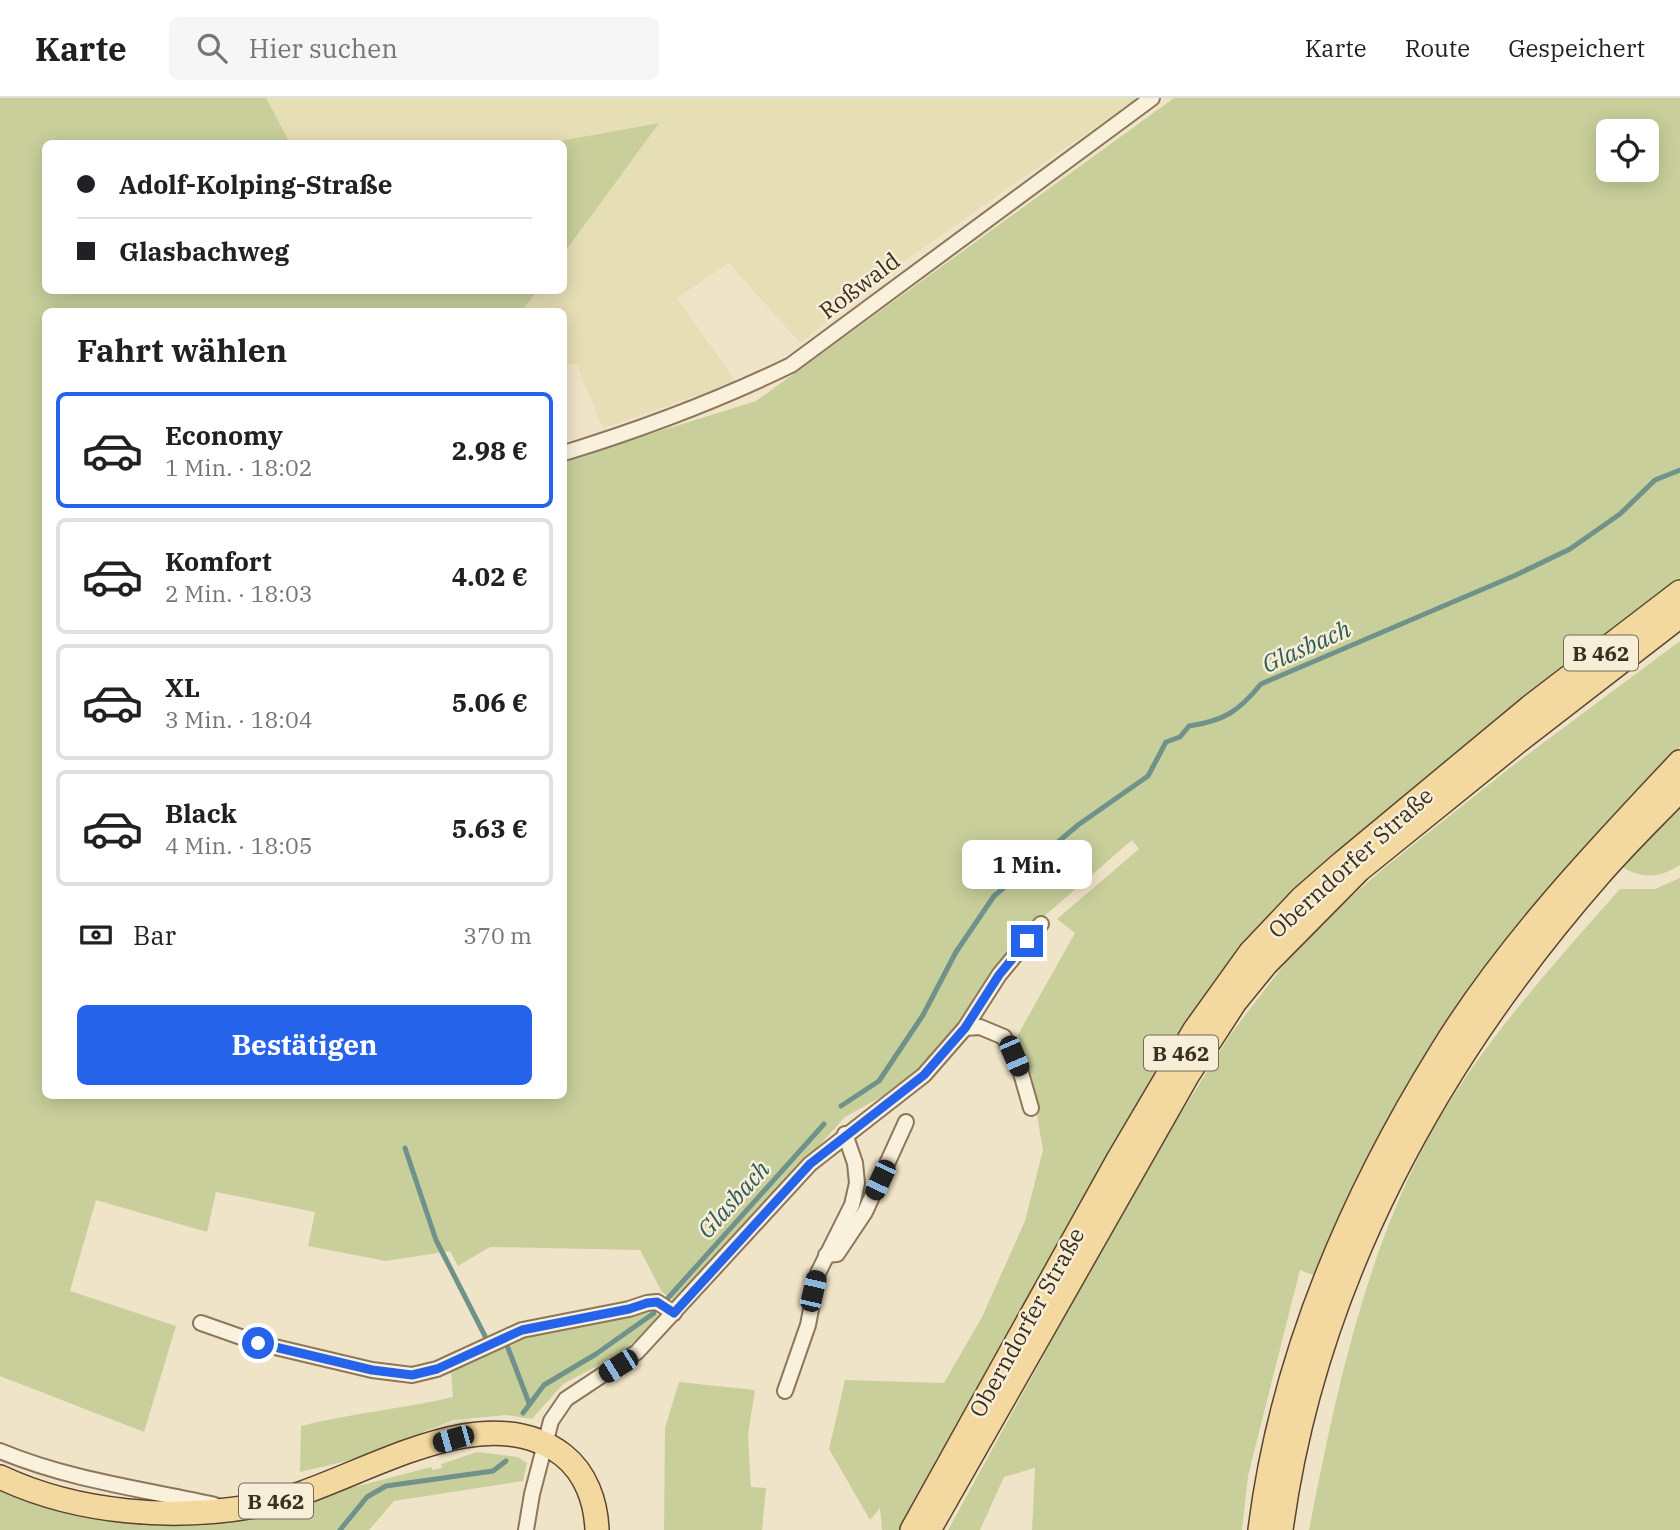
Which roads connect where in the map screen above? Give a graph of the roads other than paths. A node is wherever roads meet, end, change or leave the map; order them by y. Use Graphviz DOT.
graph roads {
  1 [pos="1152,98"];
  2 [pos="567,452"];
  3 [pos="1680,592"];
  4 [pos="1680,616"];
  5 [pos="1680,762"];
  6 [pos="1680,790"];
  7 [pos="1041,924"];
  8 [pos="965,1028"];
  9 [pos="1031,1108"];
  10 [pos="906,1122"];
  11 [pos="845,1134"];
  12 [pos="826,1255"];
  13 [pos="674,1313"];
  14 [pos="201,1323"];
  15 [pos="785,1391"];
  16 [pos="544,1445"];
  17 [pos="0,1451"];
  18 [pos="0,1477"];
  19 [pos="230,1509"];
  20 [pos="526,1530"];
  21 [pos="597,1530"];
  22 [pos="912,1530"];
  23 [pos="929,1530"];
  24 [pos="1260,1530"];
  25 [pos="1282,1530"];
  1 -- 2 [label="street, Roßwald"];
  3 -- 22 [label="main road, Oberndorfer Straße / B 462"];
  4 -- 23 [label="main road, Oberndorfer Straße / B 462"];
  5 -- 24 [label="main road"];
  6 -- 25 [label="main road"];
  7 -- 8 [label="street"];
  8 -- 9 [label="street"];
  8 -- 11 [label="street"];
  10 -- 12 [label="street"];
  11 -- 12 [label="street"];
  11 -- 13 [label="street"];
  12 -- 15 [label="street"];
  13 -- 14 [label="street"];
  13 -- 16 [label="street"];
  16 -- 19 [label="main road, B 462"];
  16 -- 20 [label="street"];
  16 -- 21 [label="main road, B 462"];
  17 -- 19 [label="street"];
  18 -- 19 [label="main road, B 462"];
}
